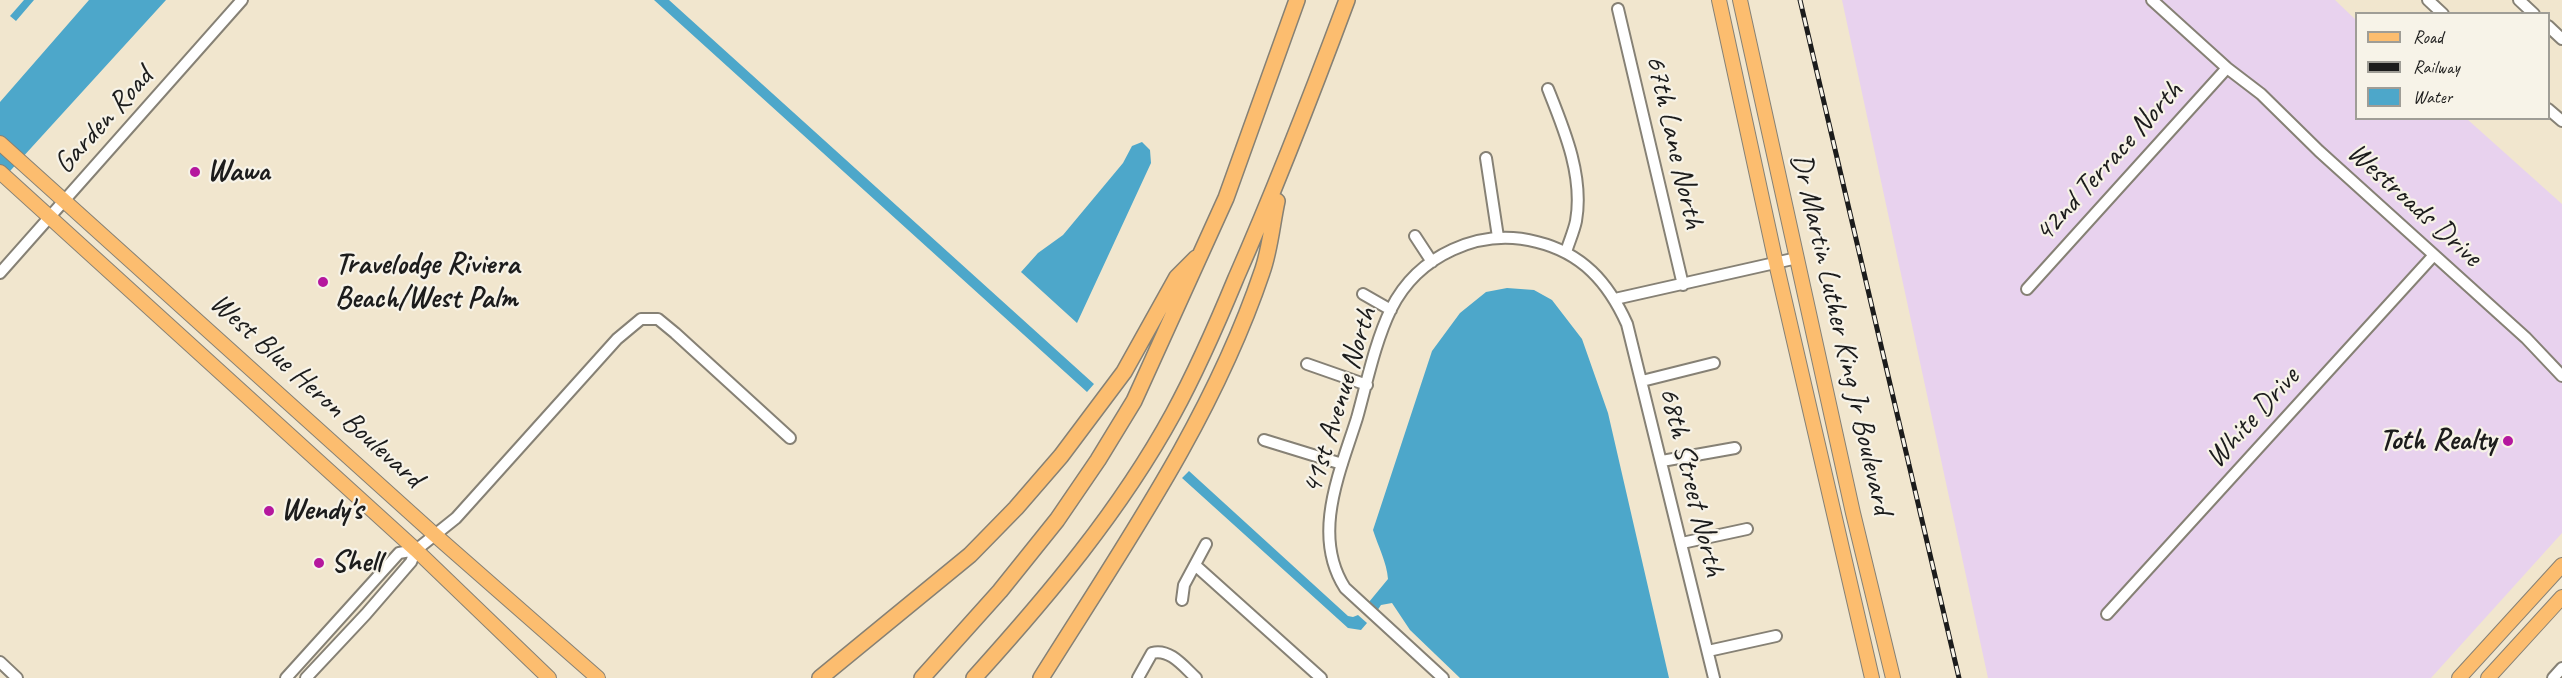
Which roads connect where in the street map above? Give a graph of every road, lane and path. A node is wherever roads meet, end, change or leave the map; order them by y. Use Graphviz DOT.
graph roads {
  1 [pos="242,0"];
  2 [pos="1297,0"];
  3 [pos="1347,0"];
  4 [pos="1719,0"];
  5 [pos="1740,0"];
  6 [pos="2152,0"];
  7 [pos="2428,0"];
  8 [pos="2519,0"];
  9 [pos="1618,9"];
  10 [pos="2441,12"];
  11 [pos="2532,12"];
  12 [pos="2550,28"];
  13 [pos="2562,39"];
  14 [pos="2227,68"];
  15 [pos="1548,89"];
  16 [pos="2550,111"];
  17 [pos="2562,121"];
  18 [pos="0,143"];
  19 [pos="1486,158"];
  20 [pos="1283,172"];
  21 [pos="5,176"];
  22 [pos="64,202"];
  23 [pos="50,217"];
  24 [pos="1415,236"];
  25 [pos="1498,237"];
  26 [pos="1202,252"];
  27 [pos="1566,252"];
  28 [pos="2434,255"];
  29 [pos="1797,258"];
  30 [pos="1432,262"];
  31 [pos="1776,263"];
  32 [pos="0,273"];
  33 [pos="1683,285"];
  34 [pos="2027,289"];
  35 [pos="1363,294"];
  36 [pos="1615,299"];
  37 [pos="1391,310"];
  38 [pos="1714,363"];
  39 [pos="1307,364"];
  40 [pos="2562,376"];
  41 [pos="1642,381"];
  42 [pos="1367,385"];
  43 [pos="790,438"];
  44 [pos="1264,440"];
  45 [pos="1735,448"];
  46 [pos="1662,461"];
  47 [pos="1342,464"];
  48 [pos="1747,529"];
  49 [pos="435,535"];
  50 [pos="1682,543"];
  51 [pos="1206,544"];
  52 [pos="416,550"];
  53 [pos="1195,565"];
  54 [pos="2562,565"];
  55 [pos="2562,597"];
  56 [pos="1182,600"];
  57 [pos="2107,614"];
  58 [pos="1776,636"];
  59 [pos="1708,651"];
  60 [pos="0,662"];
  61 [pos="2562,668"];
  62 [pos="17,678"];
  63 [pos="286,678"];
  64 [pos="306,678"];
  65 [pos="549,678"];
  66 [pos="598,678"];
  67 [pos="820,678"];
  68 [pos="922,678"];
  69 [pos="974,678"];
  70 [pos="1041,678"];
  71 [pos="1138,678"];
  72 [pos="1196,678"];
  73 [pos="1321,678"];
  74 [pos="1443,678"];
  75 [pos="1714,678"];
  76 [pos="1872,678"];
  77 [pos="1893,678"];
  78 [pos="2459,678"];
  79 [pos="2488,678"];
  80 [pos="2553,678"];
  1 -- 22 [label="street, Garden Road"];
  2 -- 26 [label="highway"];
  3 -- 20 [label="highway"];
  4 -- 31 [label="main road, Dr Martin Luther King Jr Boulevard"];
  5 -- 29 [label="main road, Dr Martin Luther King Jr Boulevard"];
  6 -- 14 [label="street, Westroads Drive"];
  7 -- 10 [label="street"];
  8 -- 11 [label="street"];
  9 -- 33 [label="street, 67th Lane North"];
  12 -- 13 [label="street"];
  14 -- 28 [label="street, Westroads Drive"];
  14 -- 34 [label="street, 42nd Terrace North"];
  15 -- 27 [label="street"];
  16 -- 17 [label="street"];
  18 -- 22 [label="main road, West Blue Heron Boulevard"];
  19 -- 25 [label="street"];
  20 -- 69 [label="highway"];
  20 -- 70 [label="highway"];
  21 -- 23 [label="main road, West Blue Heron Boulevard"];
  22 -- 23 [label="street, Garden Road"];
  22 -- 49 [label="main road, West Blue Heron Boulevard"];
  23 -- 32 [label="street, Garden Road"];
  23 -- 52 [label="main road, West Blue Heron Boulevard"];
  24 -- 30 [label="street"];
  25 -- 27 [label="street, 41st Avenue North"];
  25 -- 30 [label="street, 41st Avenue North"];
  26 -- 67 [label="highway"];
  26 -- 68 [label="highway"];
  27 -- 36 [label="street, 41st Avenue North"];
  28 -- 40 [label="street, Westroads Drive"];
  28 -- 57 [label="street, White Drive"];
  29 -- 31 [label="street"];
  29 -- 77 [label="main road, Dr Martin Luther King Jr Boulevard"];
  30 -- 37 [label="street, 41st Avenue North"];
  31 -- 33 [label="street"];
  31 -- 76 [label="main road, Dr Martin Luther King Jr Boulevard"];
  33 -- 36 [label="street"];
  35 -- 37 [label="street"];
  36 -- 41 [label="street, 68th Street North"];
  37 -- 42 [label="street, 41st Avenue North"];
  38 -- 41 [label="street"];
  39 -- 42 [label="street"];
  41 -- 46 [label="street, 68th Street North"];
  42 -- 47 [label="street, 41st Avenue North"];
  43 -- 49 [label="street"];
  44 -- 47 [label="street"];
  45 -- 46 [label="street"];
  46 -- 50 [label="street, 68th Street North"];
  47 -- 74 [label="street, 41st Avenue North"];
  48 -- 50 [label="street"];
  49 -- 52 [label="street"];
  49 -- 66 [label="main road, West Blue Heron Boulevard"];
  50 -- 59 [label="street, 68th Street North"];
  51 -- 53 [label="street"];
  52 -- 63 [label="street"];
  52 -- 64 [label="street"];
  52 -- 65 [label="main road, West Blue Heron Boulevard"];
  53 -- 56 [label="street"];
  53 -- 73 [label="street"];
  54 -- 78 [label="main road"];
  55 -- 79 [label="main road"];
  58 -- 59 [label="street"];
  59 -- 75 [label="street, 68th Street North"];
  60 -- 62 [label="street"];
  61 -- 80 [label="street"];
  71 -- 72 [label="street"];
}
